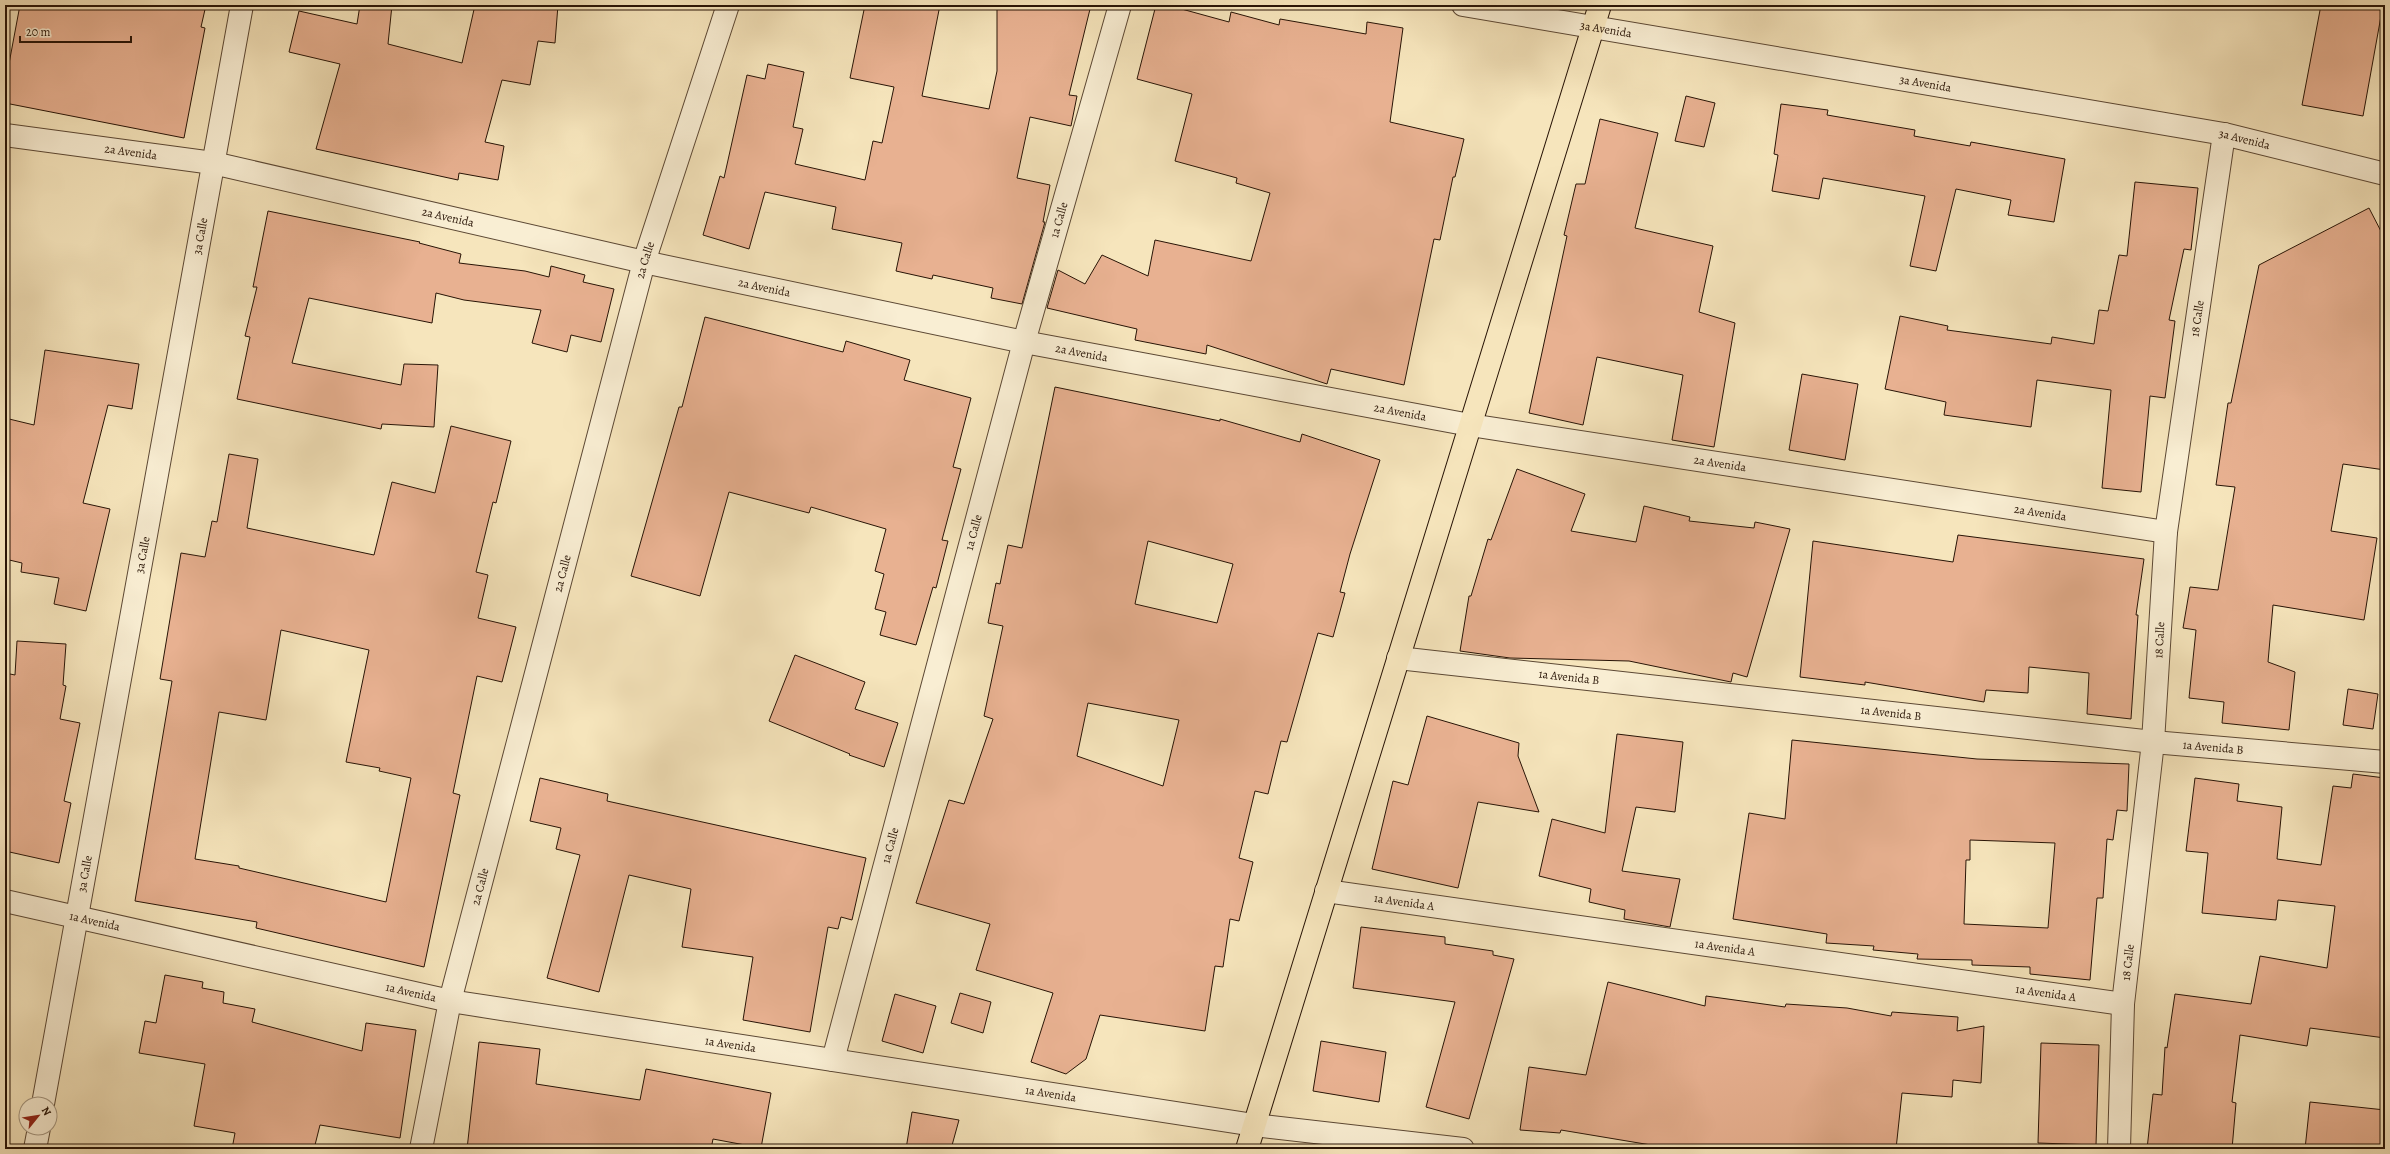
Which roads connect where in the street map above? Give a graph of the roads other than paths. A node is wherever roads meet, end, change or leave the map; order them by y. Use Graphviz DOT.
graph roads {
  1 [pos="242,5"];
  2 [pos="728,5"];
  3 [pos="1120,5"];
  4 [pos="1463,5"];
  5 [pos="1600,5"];
  6 [pos="1593,27"];
  7 [pos="5,134"];
  8 [pos="2224,134"];
  9 [pos="214,163"];
  10 [pos="2385,174"];
  11 [pos="644,262"];
  12 [pos="1024,342"];
  13 [pos="1470,425"];
  14 [pos="2166,532"];
  15 [pos="1398,658"];
  16 [pos="2153,742"];
  17 [pos="2385,762"];
  18 [pos="1326,891"];
  19 [pos="5,901"];
  20 [pos="78,918"];
  21 [pos="450,1001"];
  22 [pos="2123,1004"];
  23 [pos="833,1060"];
  24 [pos="45,1096"];
  25 [pos="1254,1125"];
  26 [pos="37,1136"];
  27 [pos="35,1149"];
  28 [pos="421,1149"];
  29 [pos="1247,1149"];
  30 [pos="1463,1149"];
  31 [pos="2119,1149"];
  1 -- 9 [label="street, 3a Calle"];
  2 -- 11 [label="street, 2a Calle"];
  3 -- 12 [label="street, 1a Calle"];
  4 -- 6 [label="street, 3a Avenida"];
  5 -- 6 [label="main road"];
  6 -- 8 [label="street, 3a Avenida"];
  6 -- 13 [label="main road"];
  7 -- 9 [label="street, 2a Avenida"];
  8 -- 10 [label="street, 3a Avenida"];
  8 -- 14 [label="street, 18 Calle"];
  9 -- 11 [label="street, 2a Avenida"];
  9 -- 20 [label="street, 3a Calle"];
  11 -- 12 [label="street, 2a Avenida"];
  11 -- 21 [label="street, 2a Calle"];
  12 -- 13 [label="street, 2a Avenida"];
  12 -- 23 [label="street, 1a Calle"];
  13 -- 14 [label="street, 2a Avenida"];
  13 -- 15 [label="main road"];
  14 -- 16 [label="street, 18 Calle"];
  15 -- 16 [label="street, 1a Avenida B"];
  15 -- 18 [label="main road"];
  16 -- 17 [label="street, 1a Avenida B"];
  16 -- 22 [label="street, 18 Calle"];
  18 -- 22 [label="street, 1a Avenida A"];
  18 -- 25 [label="main road"];
  19 -- 20 [label="street, 1a Avenida"];
  20 -- 21 [label="street, 1a Avenida"];
  20 -- 24 [label="street, 3a Calle"];
  21 -- 23 [label="street, 1a Avenida"];
  21 -- 28 [label="street, 2a Calle"];
  22 -- 31 [label="street, 18 Calle"];
  23 -- 25 [label="street, 1a Avenida"];
  25 -- 29 [label="main road"];
  25 -- 30 [label="street, 1a Avenida"];
  26 -- 27 [label="street"];
}
